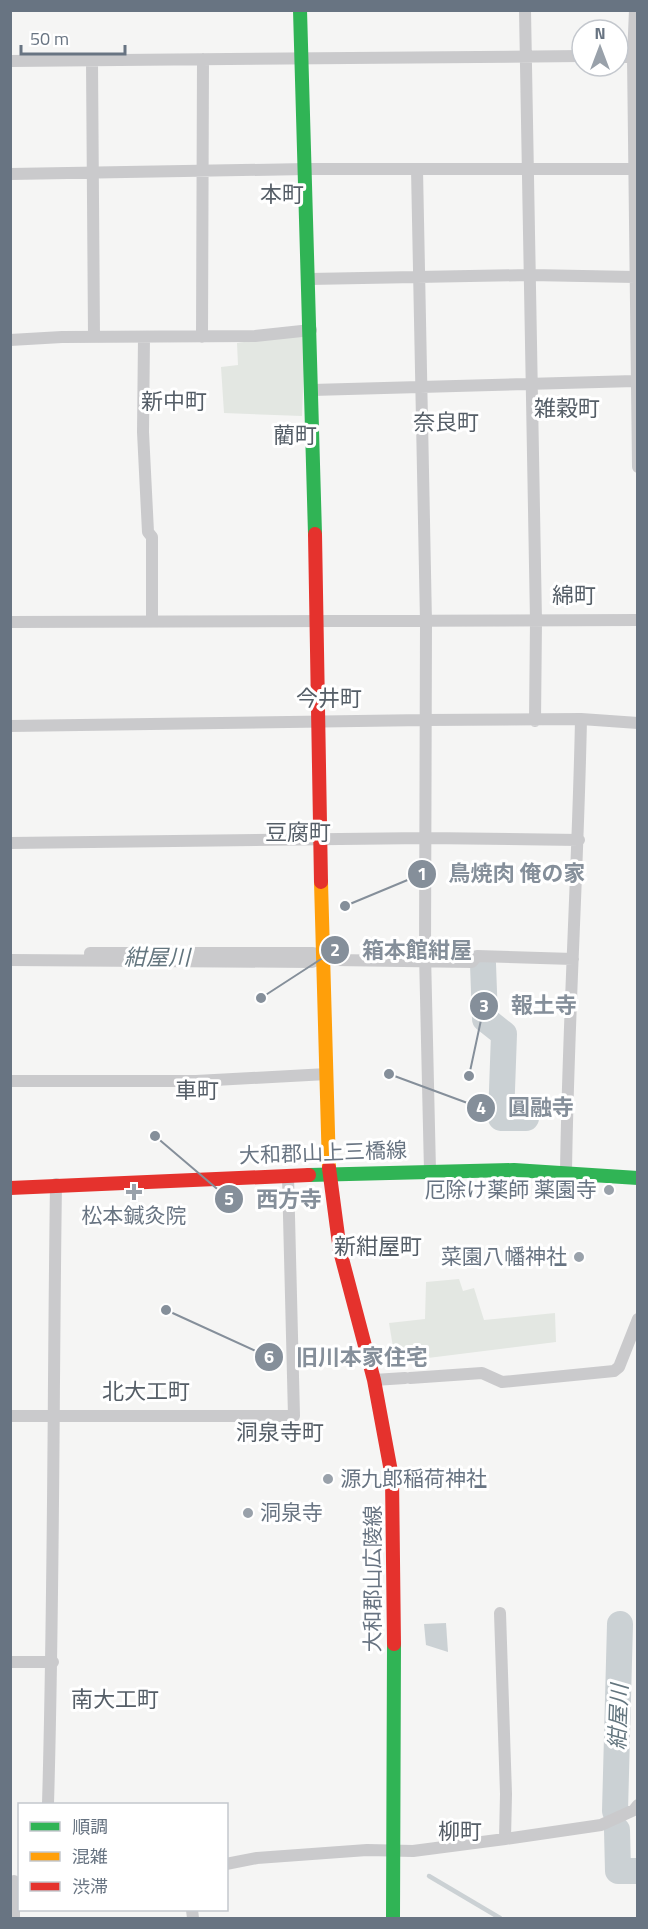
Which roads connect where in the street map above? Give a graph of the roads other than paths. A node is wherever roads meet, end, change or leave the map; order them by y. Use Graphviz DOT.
graph roads {
  1 [pos="300,10"];
  2 [pos="525,10"];
  3 [pos="635,10"];
  4 [pos="526,56"];
  5 [pos="570,57"];
  6 [pos="635,57"];
  7 [pos="203,59"];
  8 [pos="301,59"];
  9 [pos="10,61"];
  10 [pos="92,62"];
  11 [pos="529,168"];
  12 [pos="306,169"];
  13 [pos="417,169"];
  14 [pos="635,169"];
  15 [pos="202,171"];
  16 [pos="94,173"];
  17 [pos="10,174"];
  18 [pos="530,275"];
  19 [pos="420,276"];
  20 [pos="309,279"];
  21 [pos="636,281"];
  22 [pos="311,330"];
  23 [pos="94,336"];
  24 [pos="144,337"];
  25 [pos="202,337"];
  26 [pos="10,340"];
  27 [pos="635,381"];
  28 [pos="532,384"];
  29 [pos="422,387"];
  30 [pos="312,390"];
  31 [pos="638,467"];
  32 [pos="152,620"];
  33 [pos="638,620"];
  34 [pos="316,621"];
  35 [pos="536,621"];
  36 [pos="10,622"];
  37 [pos="426,622"];
  38 [pos="581,719"];
  39 [pos="426,720"];
  40 [pos="535,721"];
  41 [pos="317,723"];
  42 [pos="638,723"];
  43 [pos="10,726"];
  44 [pos="426,838"];
  45 [pos="320,840"];
  46 [pos="579,840"];
  47 [pos="10,843"];
  48 [pos="10,952"];
  49 [pos="324,957"];
  50 [pos="425,958"];
  51 [pos="573,959"];
  52 [pos="10,960"];
  53 [pos="327,1074"];
  54 [pos="10,1081"];
  55 [pos="430,1171"];
  56 [pos="566,1173"];
  57 [pos="329,1174"];
  58 [pos="288,1176"];
  59 [pos="638,1178"];
  60 [pos="56,1184"];
  61 [pos="10,1188"];
  62 [pos="638,1319"];
  63 [pos="374,1380"];
  64 [pos="10,1416"];
  65 [pos="52,1416"];
  66 [pos="500,1613"];
  67 [pos="10,1662"];
  68 [pos="53,1662"];
  69 [pos="48,1803"];
  70 [pos="638,1805"];
  71 [pos="505,1839"];
  72 [pos="392,1851"];
  73 [pos="228,1864"];
  74 [pos="15,1881"];
  75 [pos="14,1918"];
  76 [pos="393,1918"];
  1 -- 8 [label="main road, 大和郡山広陵線"];
  2 -- 4 [label="street"];
  3 -- 6 [label="street"];
  4 -- 5 [label="street"];
  4 -- 8 [label="street"];
  4 -- 11 [label="street"];
  6 -- 14 [label="street"];
  7 -- 8 [label="street"];
  7 -- 10 [label="street"];
  7 -- 15 [label="street"];
  8 -- 12 [label="main road, 大和郡山広陵線"];
  9 -- 10 [label="street"];
  10 -- 16 [label="street"];
  11 -- 13 [label="street"];
  11 -- 14 [label="street"];
  11 -- 18 [label="street"];
  12 -- 13 [label="street"];
  12 -- 15 [label="street"];
  12 -- 20 [label="main road, 大和郡山広陵線"];
  13 -- 19 [label="street"];
  14 -- 21 [label="street"];
  15 -- 16 [label="street"];
  15 -- 25 [label="street"];
  16 -- 17 [label="street"];
  16 -- 23 [label="street"];
  18 -- 19 [label="street"];
  18 -- 21 [label="street"];
  18 -- 28 [label="street"];
  19 -- 20 [label="street"];
  19 -- 29 [label="street"];
  20 -- 22 [label="main road, 大和郡山広陵線"];
  21 -- 27 [label="street"];
  22 -- 25 [label="street"];
  22 -- 30 [label="main road, 大和郡山広陵線"];
  23 -- 24 [label="street"];
  23 -- 26 [label="street"];
  24 -- 25 [label="street"];
  24 -- 32 [label="street"];
  27 -- 28 [label="street"];
  27 -- 31 [label="street"];
  28 -- 29 [label="street"];
  28 -- 35 [label="street"];
  29 -- 30 [label="street"];
  29 -- 37 [label="street"];
  30 -- 34 [label="main road, 大和郡山広陵線"];
  32 -- 34 [label="street"];
  32 -- 36 [label="street"];
  33 -- 35 [label="street"];
  34 -- 37 [label="street"];
  34 -- 41 [label="main road, 大和郡山広陵線"];
  35 -- 37 [label="street"];
  35 -- 40 [label="street"];
  37 -- 39 [label="street"];
  38 -- 40 [label="street"];
  38 -- 42 [label="street"];
  38 -- 46 [label="street"];
  39 -- 40 [label="street"];
  39 -- 41 [label="street"];
  39 -- 44 [label="street"];
  41 -- 43 [label="street"];
  41 -- 45 [label="main road, 大和郡山広陵線"];
  44 -- 45 [label="street"];
  44 -- 46 [label="street"];
  44 -- 50 [label="street"];
  45 -- 47 [label="street"];
  45 -- 49 [label="main road, 大和郡山広陵線"];
  46 -- 51 [label="street"];
  48 -- 49 [label="street"];
  49 -- 50 [label="street"];
  49 -- 52 [label="street"];
  49 -- 53 [label="main road, 大和郡山広陵線"];
  50 -- 51 [label="street"];
  50 -- 55 [label="street"];
  51 -- 56 [label="street"];
  53 -- 54 [label="street"];
  53 -- 57 [label="main road, 大和郡山広陵線"];
  55 -- 56 [label="main road, 大和郡山上三橋線"];
  55 -- 57 [label="main road, 大和郡山上三橋線"];
  56 -- 59 [label="main road, 大和郡山上三橋線"];
  57 -- 58 [label="main road, 大和郡山上三橋線"];
  57 -- 63 [label="main road, 大和郡山広陵線"];
  58 -- 60 [label="main road, 大和郡山上三橋線"];
  58 -- 65 [label="street"];
  60 -- 61 [label="main road, 大和郡山上三橋線"];
  60 -- 65 [label="street"];
  62 -- 63 [label="street"];
  63 -- 72 [label="main road, 大和郡山広陵線"];
  64 -- 65 [label="street"];
  65 -- 68 [label="street"];
  66 -- 71 [label="street"];
  67 -- 68 [label="street"];
  68 -- 69 [label="street"];
  70 -- 71 [label="street"];
  71 -- 72 [label="street"];
  72 -- 73 [label="street"];
  72 -- 76 [label="main road, 大和郡山広陵線"];
  74 -- 75 [label="street"];
}
